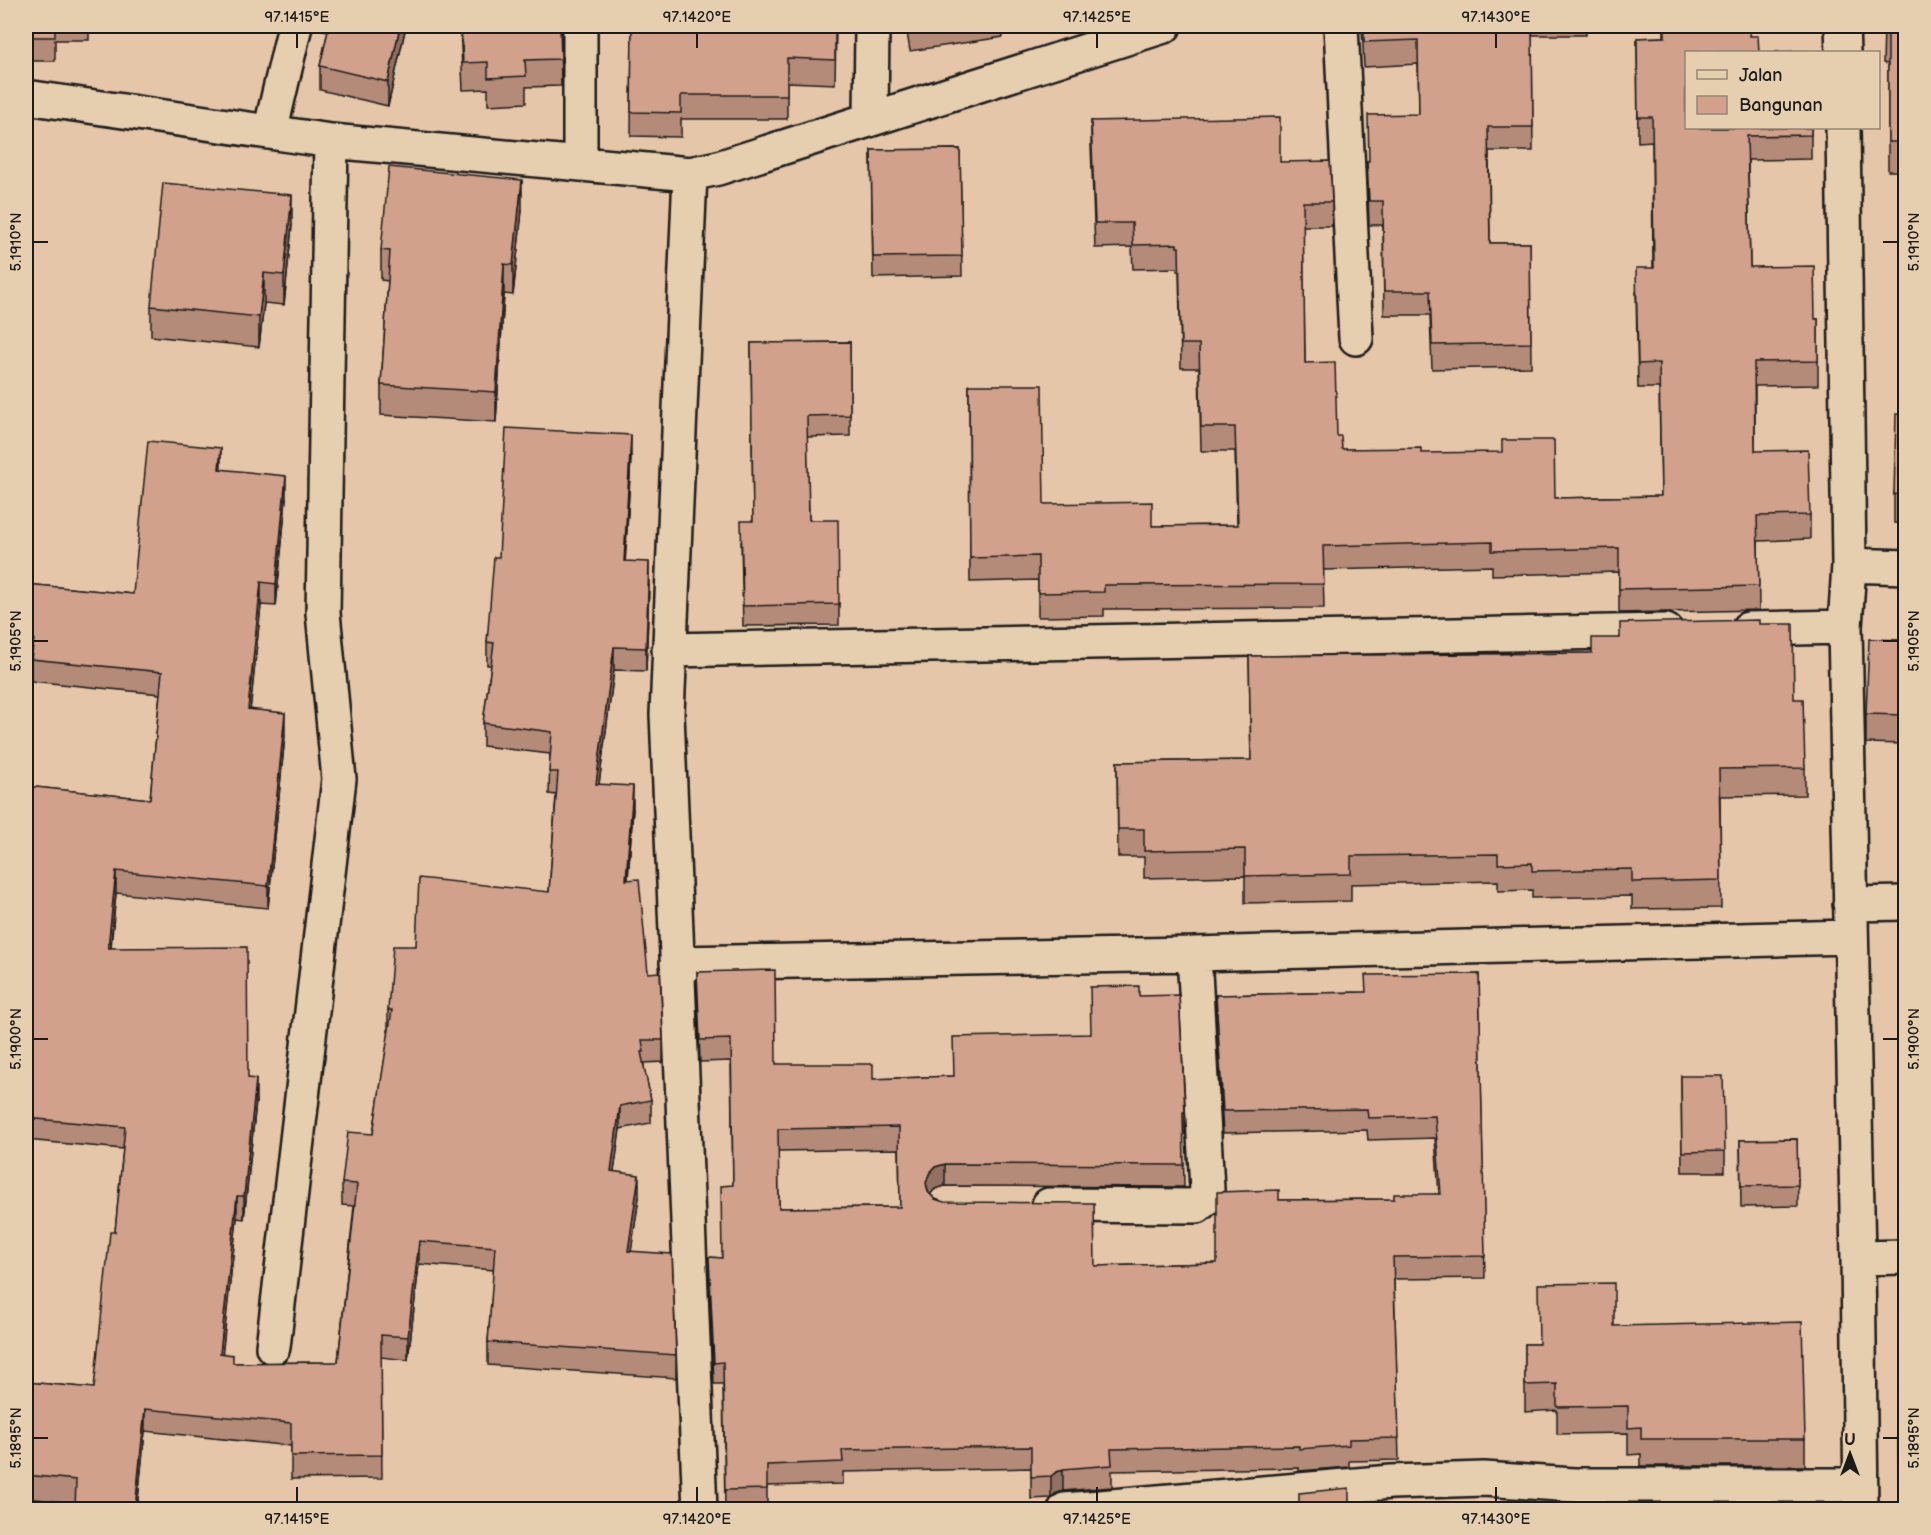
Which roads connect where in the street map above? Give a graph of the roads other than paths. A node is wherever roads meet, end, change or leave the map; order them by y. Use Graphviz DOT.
graph roads {
  1 [pos="295,26"];
  2 [pos="580,26"];
  3 [pos="872,26"];
  4 [pos="1164,26"];
  5 [pos="1341,26"];
  6 [pos="1842,26"];
  7 [pos="1843,51"];
  8 [pos="26,97"];
  9 [pos="871,118"];
  10 [pos="1844,129"];
  11 [pos="270,132"];
  12 [pos="331,141"];
  13 [pos="580,164"];
  14 [pos="690,174"];
  15 [pos="1356,338"];
  16 [pos="1849,565"];
  17 [pos="1905,567"];
  18 [pos="1845,627"];
  19 [pos="669,650"];
  20 [pos="1905,903"];
  21 [pos="1850,904"];
  22 [pos="1851,937"];
  23 [pos="1194,954"];
  24 [pos="677,963"];
  25 [pos="1017,1205"];
  26 [pos="1905,1257"];
  27 [pos="1858,1258"];
  28 [pos="273,1347"];
  29 [pos="1861,1497"];
  30 [pos="700,1509"];
  31 [pos="1065,1509"];
  1 -- 11 [label="street"];
  2 -- 13 [label="street"];
  3 -- 9 [label="street"];
  4 -- 9 [label="street"];
  5 -- 15 [label="street"];
  6 -- 7 [label="street"];
  8 -- 11 [label="street"];
  9 -- 14 [label="street"];
  10 -- 16 [label="street"];
  11 -- 12 [label="street"];
  12 -- 13 [label="street"];
  12 -- 28 [label="street"];
  13 -- 14 [label="street"];
  14 -- 19 [label="street"];
  16 -- 17 [label="street"];
  16 -- 18 [label="street"];
  18 -- 19 [label="street"];
  18 -- 21 [label="street"];
  19 -- 24 [label="street"];
  20 -- 21 [label="street"];
  21 -- 22 [label="street"];
  22 -- 23 [label="street"];
  22 -- 27 [label="street"];
  23 -- 24 [label="street"];
  23 -- 25 [label="street"];
  24 -- 30 [label="street"];
  26 -- 27 [label="street"];
  27 -- 29 [label="street"];
  29 -- 31 [label="street"];
}
